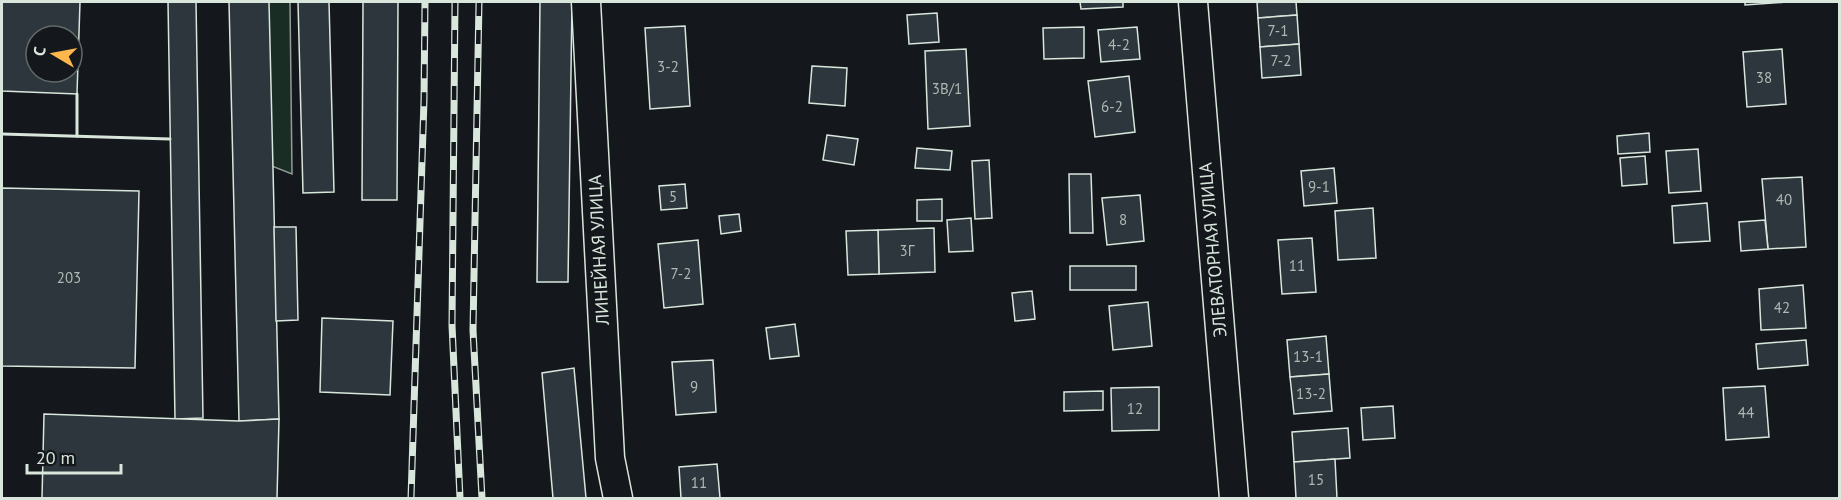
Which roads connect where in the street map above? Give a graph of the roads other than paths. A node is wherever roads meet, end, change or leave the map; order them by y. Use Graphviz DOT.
graph roads {
  1 [pos="586,2"];
  2 [pos="1193,2"];
  3 [pos="618,498"];
  4 [pos="1234,498"];
  1 -- 3 [label="street, ЛИНЕЙНАЯ УЛИЦА"];
  2 -- 4 [label="street, ЭЛЕВАТОРНАЯ УЛИЦА"];
}
